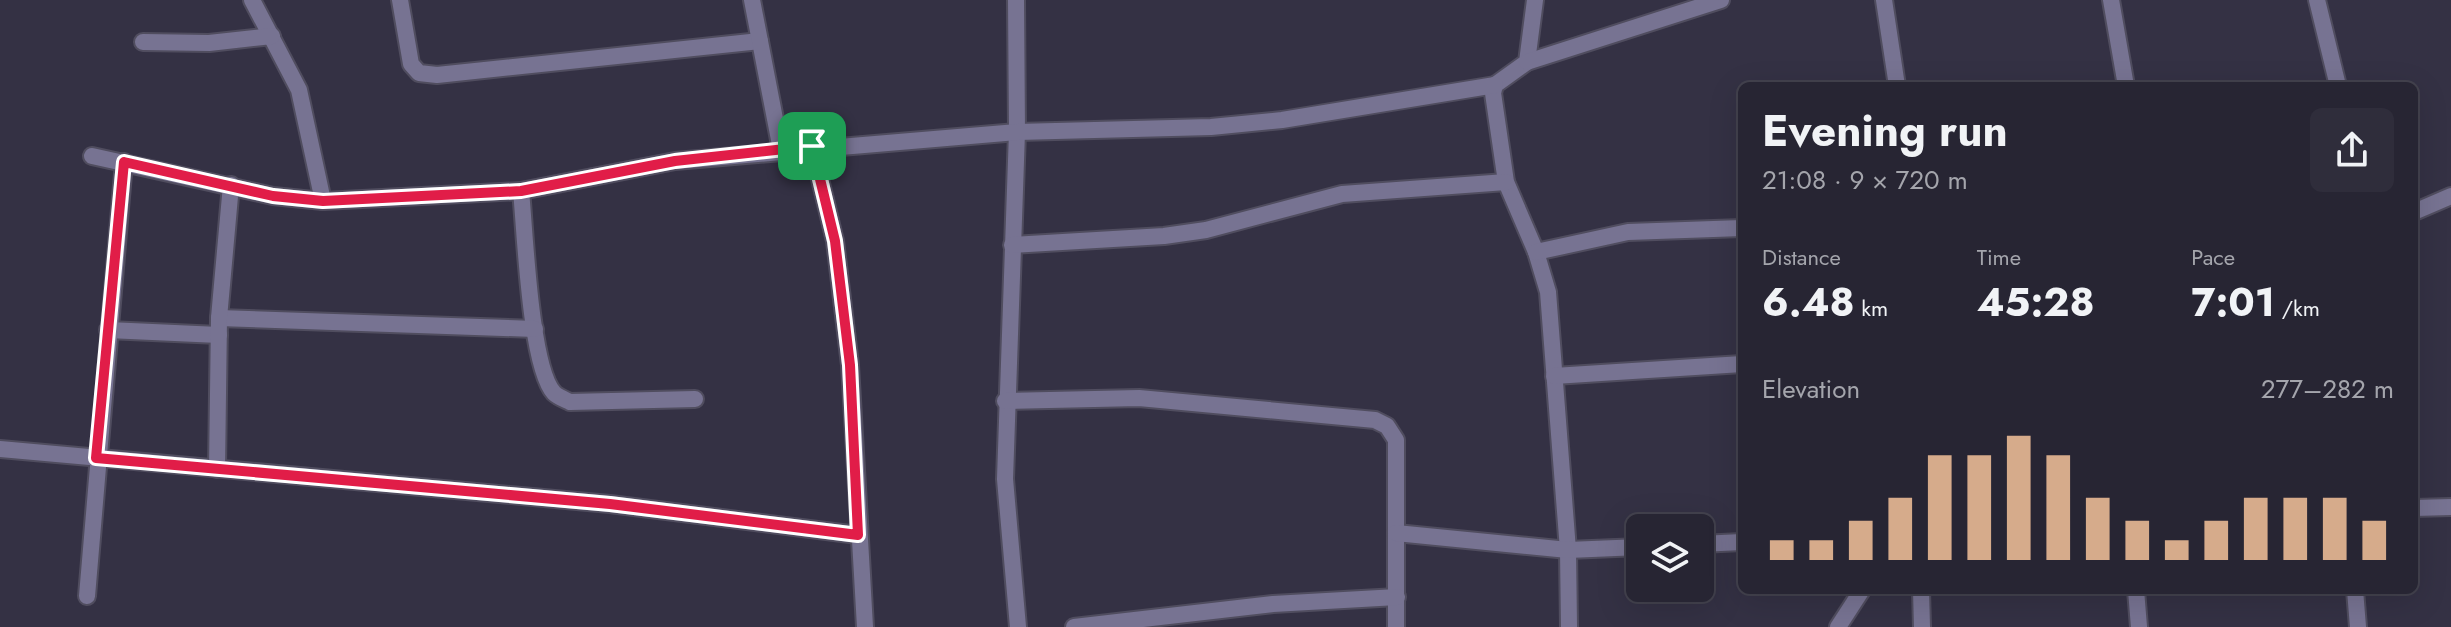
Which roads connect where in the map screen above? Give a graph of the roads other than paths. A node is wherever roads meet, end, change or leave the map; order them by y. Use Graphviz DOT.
graph roads {
  1 [pos="252,0"];
  2 [pos="400,0"];
  3 [pos="752,0"];
  4 [pos="1016,0"];
  5 [pos="1535,0"];
  6 [pos="1721,0"];
  7 [pos="1884,0"];
  8 [pos="2111,0"];
  9 [pos="2317,0"];
  10 [pos="272,36"];
  11 [pos="760,41"];
  12 [pos="143,42"];
  13 [pos="1527,62"];
  14 [pos="1896,82"];
  15 [pos="2125,82"];
  16 [pos="2337,82"];
  17 [pos="1495,85"];
  18 [pos="1017,132"];
  19 [pos="812,146"];
  20 [pos="781,150"];
  21 [pos="92,156"];
  22 [pos="124,162"];
  23 [pos="1506,182"];
  24 [pos="231,185"];
  25 [pos="521,191"];
  26 [pos="2451,196"];
  27 [pos="323,201"];
  28 [pos="2418,210"];
  29 [pos="1738,228"];
  30 [pos="1012,245"];
  31 [pos="1536,252"];
  32 [pos="219,327"];
  33 [pos="535,329"];
  34 [pos="108,330"];
  35 [pos="1738,364"];
  36 [pos="1554,376"];
  37 [pos="695,399"];
  38 [pos="1005,401"];
  39 [pos="0,449"];
  40 [pos="96,458"];
  41 [pos="217,469"];
  42 [pos="2451,507"];
  43 [pos="2418,508"];
  44 [pos="1396,533"];
  45 [pos="858,535"];
  46 [pos="1738,542"];
  47 [pos="1714,543"];
  48 [pos="1626,548"];
  49 [pos="1568,550"];
  50 [pos="1859,594"];
  51 [pos="1921,594"];
  52 [pos="2136,594"];
  53 [pos="2355,594"];
  54 [pos="87,596"];
  55 [pos="1397,597"];
  56 [pos="865,627"];
  57 [pos="1018,627"];
  58 [pos="1074,627"];
  59 [pos="1396,627"];
  60 [pos="1569,627"];
  61 [pos="1838,627"];
  62 [pos="1922,627"];
  63 [pos="2139,627"];
  64 [pos="2358,627"];
  1 -- 10 [label="street"];
  2 -- 11 [label="street"];
  3 -- 11 [label="street"];
  4 -- 18 [label="street"];
  5 -- 13 [label="street"];
  6 -- 13 [label="street"];
  7 -- 14 [label="street"];
  8 -- 15 [label="street"];
  9 -- 16 [label="street"];
  10 -- 12 [label="street"];
  10 -- 27 [label="street"];
  11 -- 20 [label="street"];
  13 -- 17 [label="street"];
  17 -- 18 [label="street"];
  17 -- 23 [label="street"];
  18 -- 19 [label="street"];
  18 -- 30 [label="street"];
  19 -- 20 [label="street"];
  19 -- 45 [label="street"];
  20 -- 25 [label="street"];
  21 -- 22 [label="street"];
  22 -- 24 [label="street"];
  22 -- 34 [label="street"];
  23 -- 30 [label="street"];
  23 -- 31 [label="street"];
  24 -- 27 [label="street"];
  24 -- 32 [label="street"];
  25 -- 27 [label="street"];
  25 -- 33 [label="street"];
  26 -- 28 [label="street"];
  29 -- 31 [label="street"];
  30 -- 38 [label="street"];
  31 -- 36 [label="street"];
  32 -- 33 [label="street"];
  32 -- 34 [label="street"];
  32 -- 41 [label="street"];
  33 -- 37 [label="street"];
  34 -- 40 [label="street"];
  35 -- 36 [label="street"];
  36 -- 49 [label="street"];
  38 -- 44 [label="street"];
  38 -- 57 [label="street"];
  39 -- 40 [label="street"];
  40 -- 41 [label="street"];
  40 -- 54 [label="street"];
  41 -- 45 [label="street"];
  42 -- 43 [label="street"];
  44 -- 49 [label="street"];
  44 -- 55 [label="street"];
  45 -- 56 [label="street"];
  46 -- 47 [label="street"];
  48 -- 49 [label="street"];
  49 -- 60 [label="street"];
  50 -- 61 [label="street"];
  51 -- 62 [label="street"];
  52 -- 63 [label="street"];
  53 -- 64 [label="street"];
  55 -- 58 [label="street"];
  55 -- 59 [label="street"];
}
